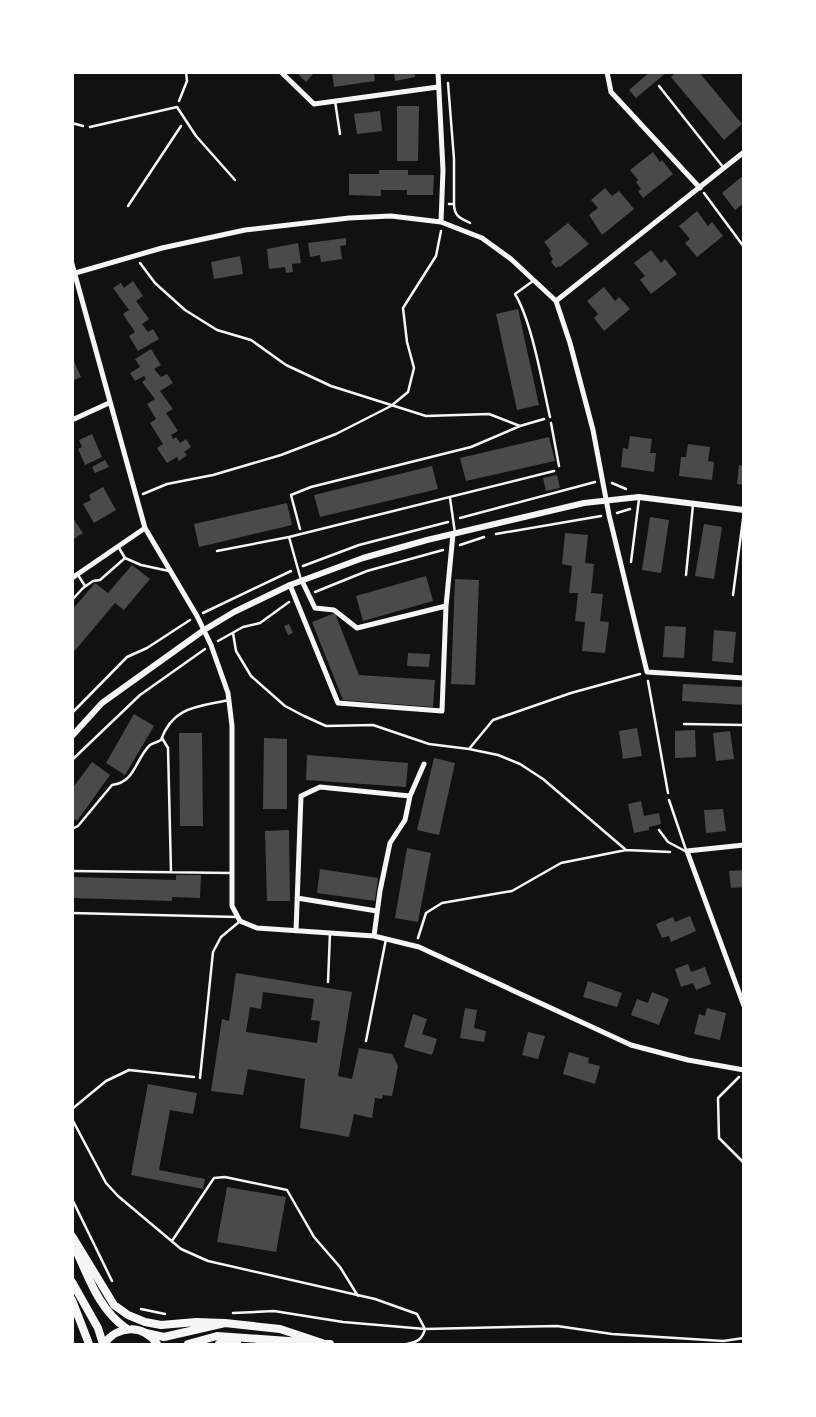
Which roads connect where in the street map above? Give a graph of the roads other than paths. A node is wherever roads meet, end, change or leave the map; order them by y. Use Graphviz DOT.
graph roads {
  1 [pos="281,72"];
  2 [pos="438,72"];
  3 [pos="607,72"];
  4 [pos="659,86"];
  5 [pos="438,87"];
  6 [pos="335,101"];
  7 [pos="90,127"];
  8 [pos="340,134"];
  9 [pos="744,152"];
  10 [pos="724,168"];
  11 [pos="235,180"];
  12 [pos="700,188"];
  13 [pos="441,222"];
  14 [pos="72,264"];
  15 [pos="74,274"];
  16 [pos="534,280"];
  17 [pos="556,301"];
  18 [pos="109,403"];
  19 [pos="550,417"];
  20 [pos="72,420"];
  21 [pos="554,471"];
  22 [pos="639,497"];
  23 [pos="450,498"];
  24 [pos="606,500"];
  25 [pos="694,504"];
  26 [pos="744,511"];
  27 [pos="144,528"];
  28 [pos="454,533"];
  29 [pos="288,537"];
  30 [pos="119,548"];
  31 [pos="217,551"];
  32 [pos="125,558"];
  33 [pos="631,562"];
  34 [pos="170,572"];
  35 [pos="78,575"];
  36 [pos="686,575"];
  37 [pos="72,578"];
  38 [pos="302,581"];
  39 [pos="290,585"];
  40 [pos="85,586"];
  41 [pos="733,594"];
  42 [pos="72,600"];
  43 [pos="446,606"];
  44 [pos="204,630"];
  45 [pos="744,678"];
  46 [pos="229,700"];
  47 [pos="684,724"];
  48 [pos="744,726"];
  49 [pos="72,736"];
  50 [pos="162,738"];
  51 [pos="424,764"];
  52 [pos="410,796"];
  53 [pos="669,800"];
  54 [pos="72,829"];
  55 [pos="659,830"];
  56 [pos="744,845"];
  57 [pos="687,851"];
  58 [pos="72,871"];
  59 [pos="171,872"];
  60 [pos="232,873"];
  61 [pos="297,898"];
  62 [pos="377,911"];
  63 [pos="72,913"];
  64 [pos="239,919"];
  65 [pos="296,931"];
  66 [pos="330,933"];
  67 [pos="374,936"];
  68 [pos="386,939"];
  69 [pos="328,982"];
  70 [pos="744,1006"];
  71 [pos="366,1041"];
  72 [pos="744,1071"];
  73 [pos="200,1078"];
  74 [pos="72,1236"];
  75 [pos="72,1243"];
  76 [pos="72,1282"];
  77 [pos="72,1300"];
  78 [pos="225,1323"];
  79 [pos="127,1329"];
  80 [pos="146,1333"];
  81 [pos="257,1342"];
  82 [pos="89,1344"];
  83 [pos="103,1344"];
  84 [pos="157,1344"];
  85 [pos="188,1344"];
  86 [pos="219,1344"];
  87 [pos="326,1344"];
  1 -- 6 [label="street"];
  2 -- 5 [label="street"];
  3 -- 12 [label="street"];
  4 -- 10 [label="lane"];
  5 -- 6 [label="street"];
  5 -- 13 [label="street"];
  6 -- 8 [label="lane"];
  7 -- 11 [label="lane"];
  9 -- 10 [label="street"];
  10 -- 12 [label="street"];
  12 -- 17 [label="street"];
  13 -- 15 [label="street"];
  13 -- 16 [label="street"];
  14 -- 15 [label="street"];
  15 -- 18 [label="street"];
  16 -- 17 [label="street"];
  16 -- 19 [label="lane"];
  17 -- 24 [label="street"];
  18 -- 20 [label="street"];
  18 -- 27 [label="street"];
  21 -- 23 [label="lane"];
  22 -- 24 [label="street"];
  22 -- 25 [label="street"];
  22 -- 33 [label="lane"];
  23 -- 28 [label="lane"];
  23 -- 29 [label="lane"];
  24 -- 28 [label="street"];
  24 -- 45 [label="street"];
  25 -- 26 [label="street"];
  25 -- 36 [label="lane"];
  26 -- 41 [label="lane"];
  27 -- 30 [label="street"];
  27 -- 34 [label="street"];
  28 -- 38 [label="street"];
  28 -- 43 [label="street"];
  29 -- 31 [label="lane"];
  29 -- 38 [label="lane"];
  30 -- 32 [label="lane"];
  30 -- 35 [label="street"];
  32 -- 34 [label="lane"];
  32 -- 40 [label="lane"];
  34 -- 44 [label="street"];
  35 -- 37 [label="street"];
  35 -- 40 [label="lane"];
  38 -- 39 [label="street"];
  38 -- 43 [label="street"];
  39 -- 43 [label="street"];
  39 -- 44 [label="street"];
  40 -- 42 [label="lane"];
  44 -- 46 [label="street"];
  44 -- 49 [label="street"];
  46 -- 50 [label="lane"];
  46 -- 60 [label="street"];
  47 -- 48 [label="lane"];
  50 -- 54 [label="lane"];
  50 -- 59 [label="lane"];
  51 -- 52 [label="street"];
  52 -- 61 [label="street"];
  52 -- 62 [label="street"];
  53 -- 57 [label="lane"];
  55 -- 57 [label="lane"];
  56 -- 57 [label="street"];
  57 -- 70 [label="street"];
  58 -- 59 [label="lane"];
  59 -- 60 [label="lane"];
  60 -- 64 [label="street"];
  61 -- 62 [label="street"];
  61 -- 65 [label="street"];
  62 -- 67 [label="street"];
  63 -- 64 [label="lane"];
  64 -- 65 [label="street"];
  64 -- 73 [label="lane"];
  65 -- 66 [label="street"];
  66 -- 67 [label="street"];
  66 -- 69 [label="lane"];
  67 -- 68 [label="street"];
  68 -- 71 [label="lane"];
  68 -- 72 [label="street"];
  74 -- 78 [label="main road"];
  75 -- 79 [label="main road"];
  76 -- 83 [label="main road"];
  77 -- 82 [label="main road"];
  78 -- 80 [label="main road"];
  78 -- 87 [label="main road"];
  79 -- 80 [label="main road"];
  79 -- 83 [label="main road"];
  80 -- 84 [label="main road"];
  81 -- 85 [label="main road"];
  81 -- 86 [label="main road"];
  81 -- 87 [label="main road"];
}
